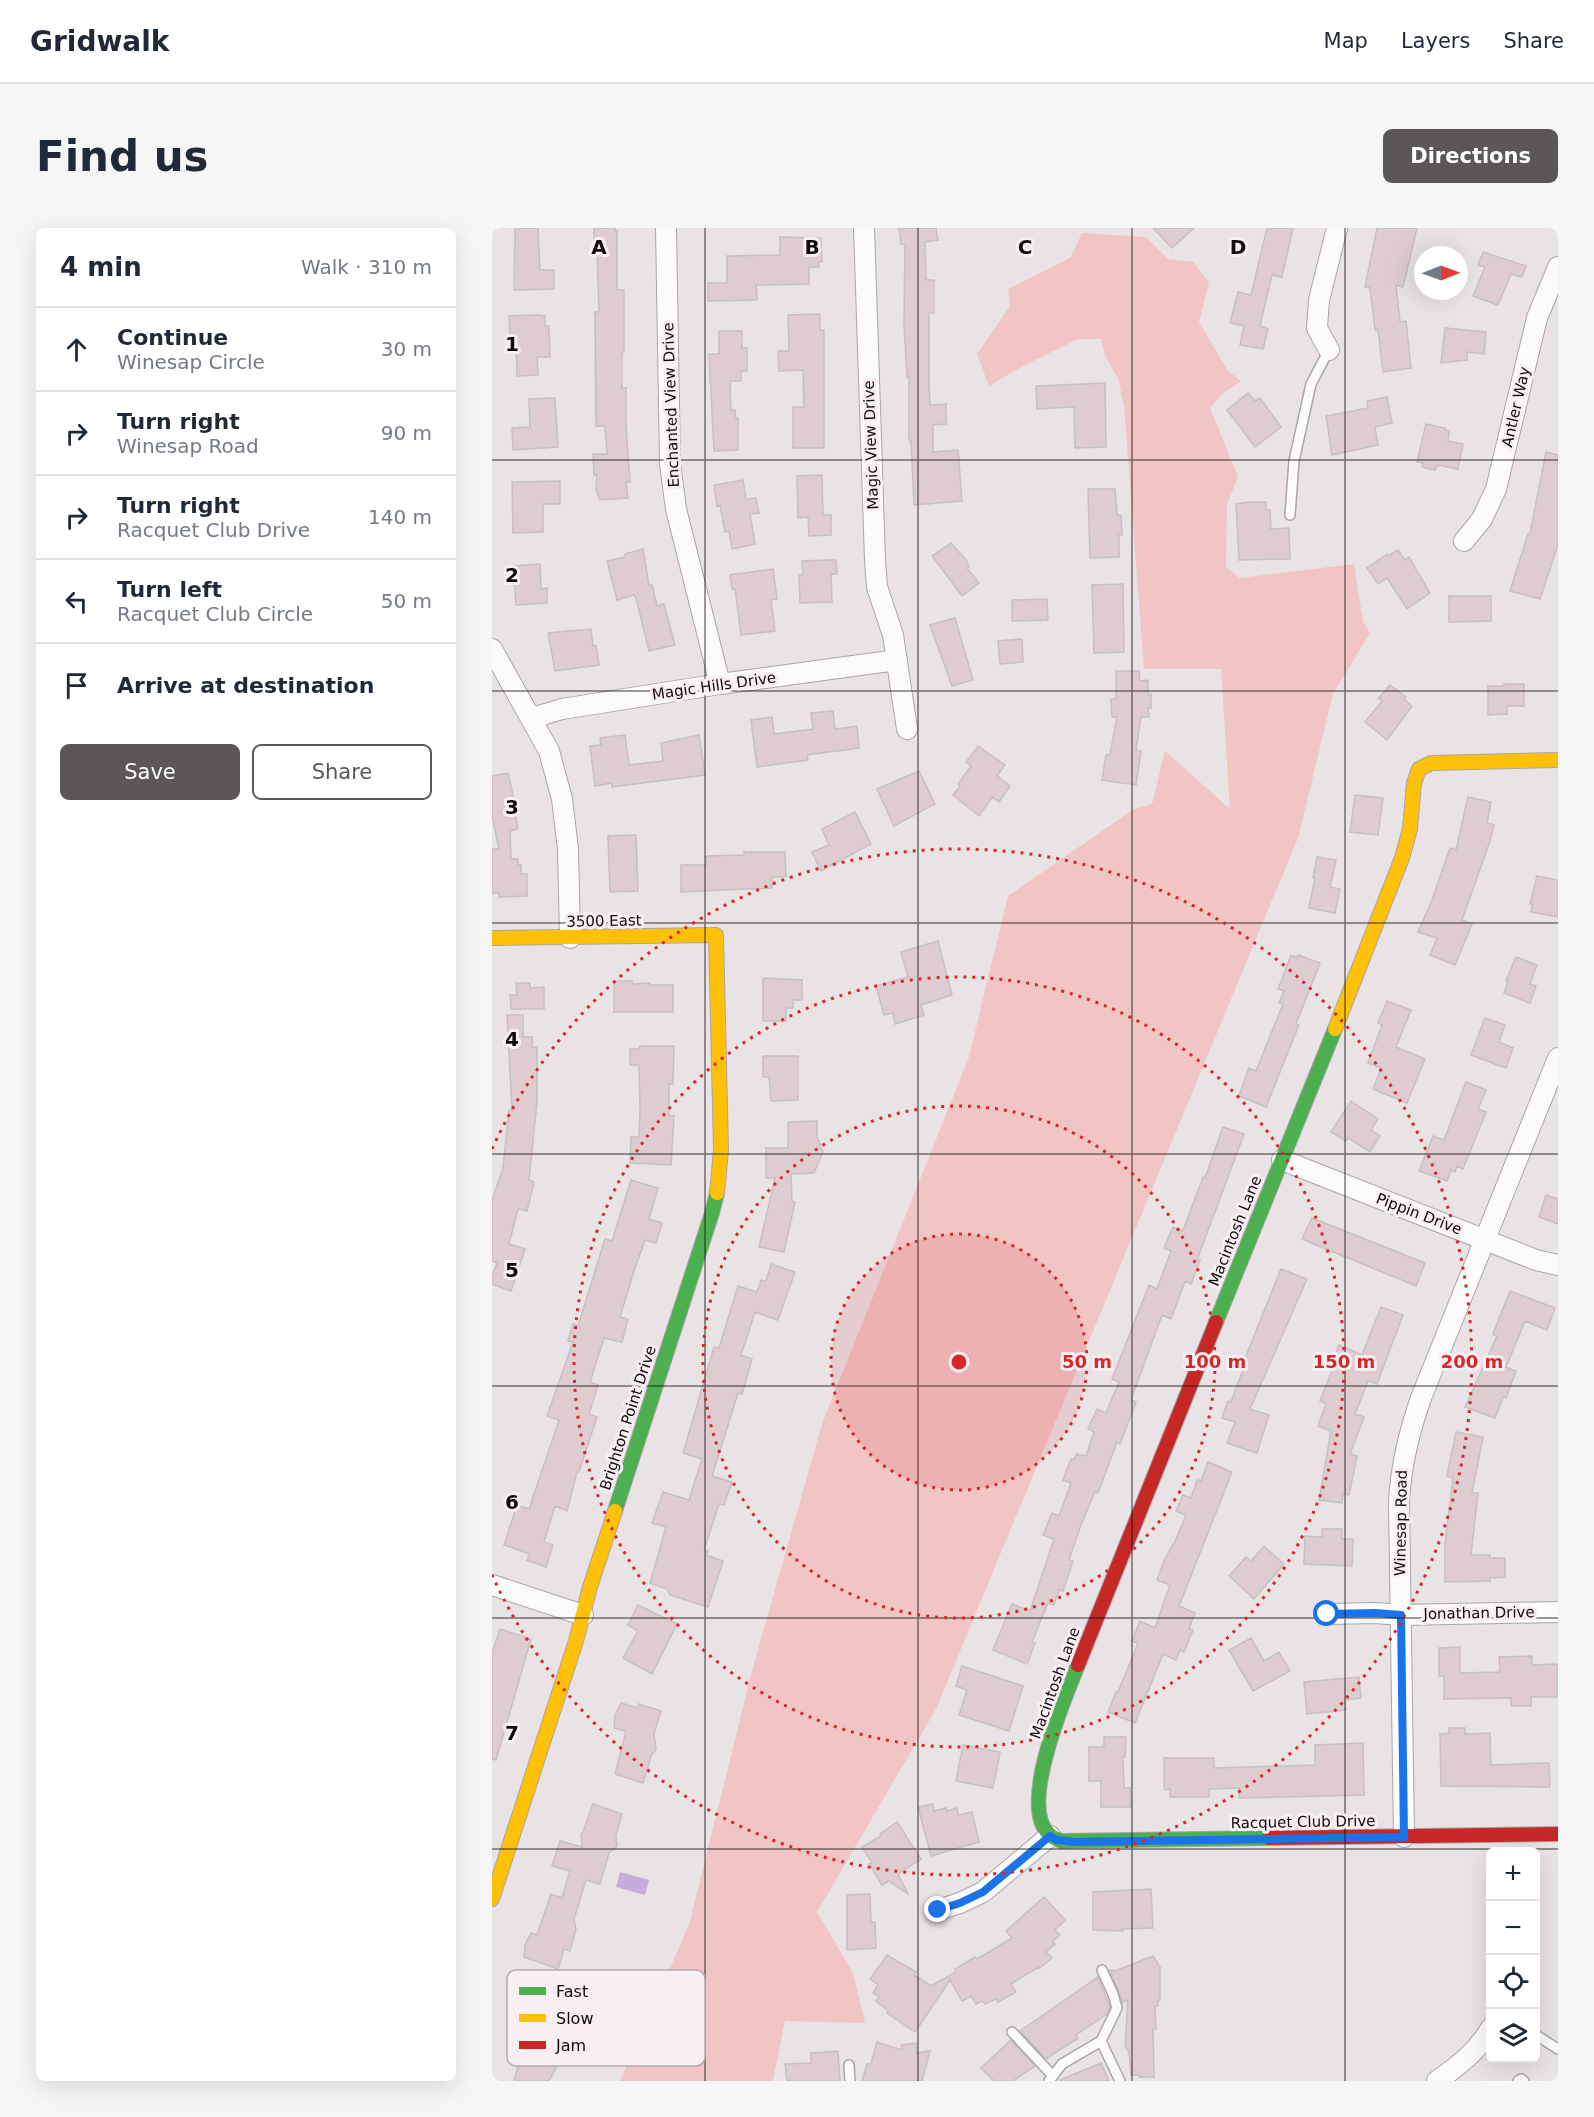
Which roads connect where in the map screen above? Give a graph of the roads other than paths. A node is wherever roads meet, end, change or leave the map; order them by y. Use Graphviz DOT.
graph roads {
  1 [pos="666,228"];
  2 [pos="864,228"];
  3 [pos="1337,228"];
  4 [pos="1558,267"];
  5 [pos="1329,350"];
  6 [pos="1290,515"];
  7 [pos="1464,541"];
  8 [pos="492,650"];
  9 [pos="897,660"];
  10 [pos="720,684"];
  11 [pos="532,718"];
  12 [pos="907,729"];
  13 [pos="1558,760"];
  14 [pos="716,935"];
  15 [pos="492,938"];
  16 [pos="570,938"];
  17 [pos="1558,1058"];
  18 [pos="1281,1160"];
  19 [pos="1485,1239"];
  20 [pos="1558,1265"];
  21 [pos="492,1585"];
  22 [pos="1558,1612"];
  23 [pos="1327,1614"];
  24 [pos="583,1615"];
  25 [pos="1401,1615"];
  26 [pos="1558,1834"];
  27 [pos="1050,1836"];
  28 [pos="1404,1837"];
  29 [pos="1512,1843"];
  30 [pos="492,1899"];
  31 [pos="938,1910"];
  32 [pos="1102,1970"];
  33 [pos="1012,2032"];
  34 [pos="1486,2036"];
  35 [pos="1540,2038"];
  36 [pos="1101,2041"];
  37 [pos="1558,2049"];
  38 [pos="849,2065"];
  39 [pos="1051,2079"];
  40 [pos="850,2081"];
  41 [pos="1120,2081"];
  42 [pos="1437,2081"];
  43 [pos="1518,2081"];
  44 [pos="1524,2081"];
  1 -- 10 [label="street, Enchanted View Drive"];
  2 -- 9 [label="street, Magic View Drive"];
  3 -- 5 [label="street"];
  4 -- 7 [label="street, Antler Way"];
  5 -- 6 [label="lane"];
  8 -- 11 [label="street"];
  9 -- 10 [label="street, Magic Hills Drive"];
  9 -- 12 [label="street, Magic View Drive"];
  10 -- 11 [label="street, Magic Hills Drive"];
  11 -- 16 [label="street"];
  13 -- 18 [label="street, Macintosh Lane"];
  14 -- 16 [label="street, 3500 East"];
  14 -- 24 [label="street, Brighton Point Drive"];
  15 -- 16 [label="street, 3500 East"];
  17 -- 19 [label="street, Winesap Road"];
  18 -- 19 [label="street, Pippin Drive"];
  18 -- 27 [label="street, Macintosh Lane"];
  19 -- 20 [label="street, Pippin Drive"];
  19 -- 25 [label="street, Winesap Road"];
  21 -- 24 [label="street"];
  22 -- 25 [label="street, Jonathan Drive"];
  23 -- 25 [label="street, Jonathan Drive"];
  24 -- 30 [label="street, Brighton Point Drive"];
  25 -- 28 [label="street, Winesap Road"];
  26 -- 29 [label="street, Racquet Club Drive"];
  27 -- 28 [label="street, Racquet Club Drive"];
  27 -- 31 [label="street"];
  28 -- 29 [label="street, Racquet Club Drive"];
  32 -- 36 [label="lane"];
  33 -- 39 [label="lane"];
  34 -- 42 [label="street"];
  35 -- 37 [label="lane"];
  36 -- 39 [label="lane"];
  36 -- 41 [label="lane"];
  38 -- 40 [label="lane"];
  43 -- 44 [label="lane"];
}
